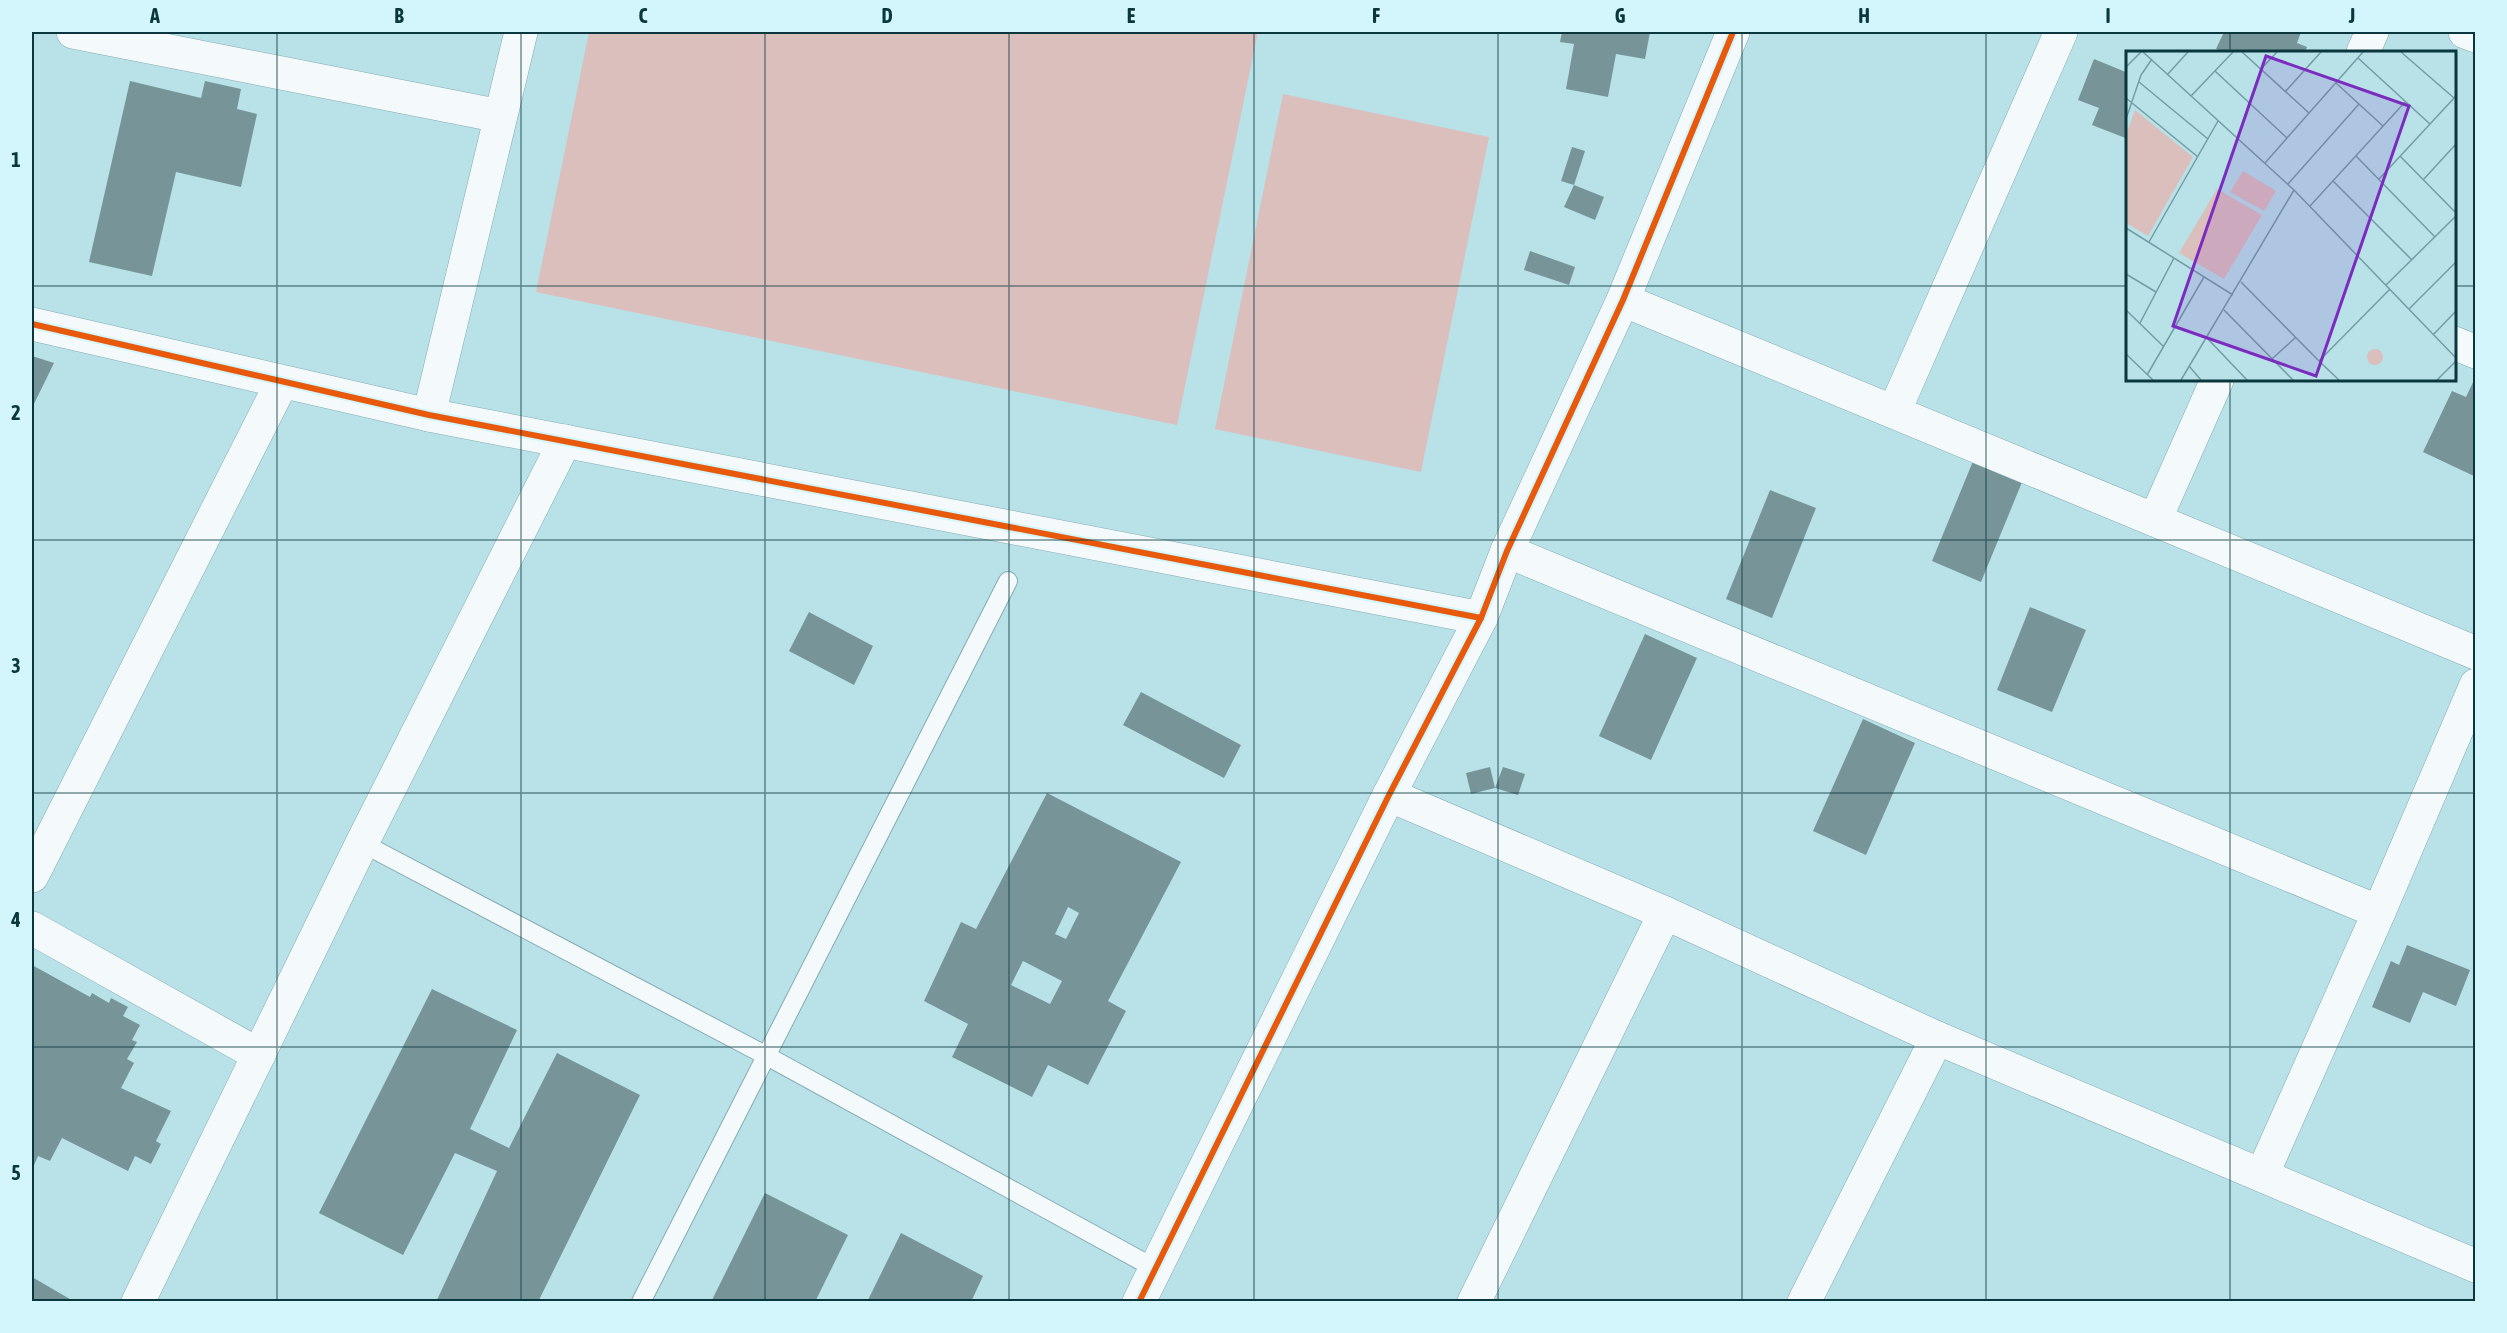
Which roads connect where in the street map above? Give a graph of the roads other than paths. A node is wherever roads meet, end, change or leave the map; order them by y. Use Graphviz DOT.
graph roads {
  1 [pos="73,32"];
  2 [pos="521,32"];
  3 [pos="1734,32"];
  4 [pos="2061,32"];
  5 [pos="2372,32"];
  6 [pos="2465,32"];
  7 [pos="2475,36"];
  8 [pos="2363,51"];
  9 [pos="500,116"];
  10 [pos="1623,300"];
  11 [pos="32,324"];
  12 [pos="2456,345"];
  13 [pos="2475,352"];
  14 [pos="2217,381"];
  15 [pos="282,382"];
  16 [pos="1894,412"];
  17 [pos="429,415"];
  18 [pos="565,441"];
  19 [pos="2155,520"];
  20 [pos="1507,551"];
  21 [pos="1008,581"];
  22 [pos="1481,618"];
  23 [pos="2475,653"];
  24 [pos="2475,685"];
  25 [pos="1389,795"];
  26 [pos="362,843"];
  27 [pos="32,876"];
  28 [pos="2379,912"];
  29 [pos="1665,913"];
  30 [pos="32,928"];
  31 [pos="1937,1038"];
  32 [pos="259,1054"];
  33 [pos="765,1054"];
  34 [pos="2262,1175"];
  35 [pos="2475,1266"];
  36 [pos="1156,1269"];
  37 [pos="1815,1298"];
  38 [pos="138,1302"];
  39 [pos="641,1302"];
  40 [pos="1139,1302"];
  41 [pos="1474,1302"];
  1 -- 9 [label="street"];
  2 -- 9 [label="street"];
  3 -- 10 [label="street"];
  4 -- 16 [label="street"];
  5 -- 8 [label="street"];
  6 -- 7 [label="street"];
  9 -- 17 [label="street"];
  10 -- 16 [label="street"];
  10 -- 20 [label="street"];
  11 -- 15 [label="street"];
  12 -- 13 [label="street"];
  14 -- 19 [label="street"];
  15 -- 17 [label="street"];
  15 -- 27 [label="street"];
  16 -- 19 [label="street"];
  17 -- 18 [label="street"];
  18 -- 22 [label="street"];
  18 -- 26 [label="street"];
  19 -- 23 [label="street"];
  20 -- 22 [label="street"];
  20 -- 28 [label="street"];
  21 -- 33 [label="lane"];
  22 -- 25 [label="street"];
  24 -- 28 [label="street"];
  25 -- 29 [label="street"];
  25 -- 36 [label="street"];
  26 -- 32 [label="street"];
  26 -- 33 [label="lane"];
  28 -- 34 [label="street"];
  29 -- 31 [label="street"];
  29 -- 41 [label="street"];
  30 -- 32 [label="street"];
  31 -- 34 [label="street"];
  31 -- 37 [label="street"];
  32 -- 38 [label="street"];
  33 -- 36 [label="lane"];
  33 -- 39 [label="lane"];
  34 -- 35 [label="street"];
  36 -- 40 [label="street"];
}
